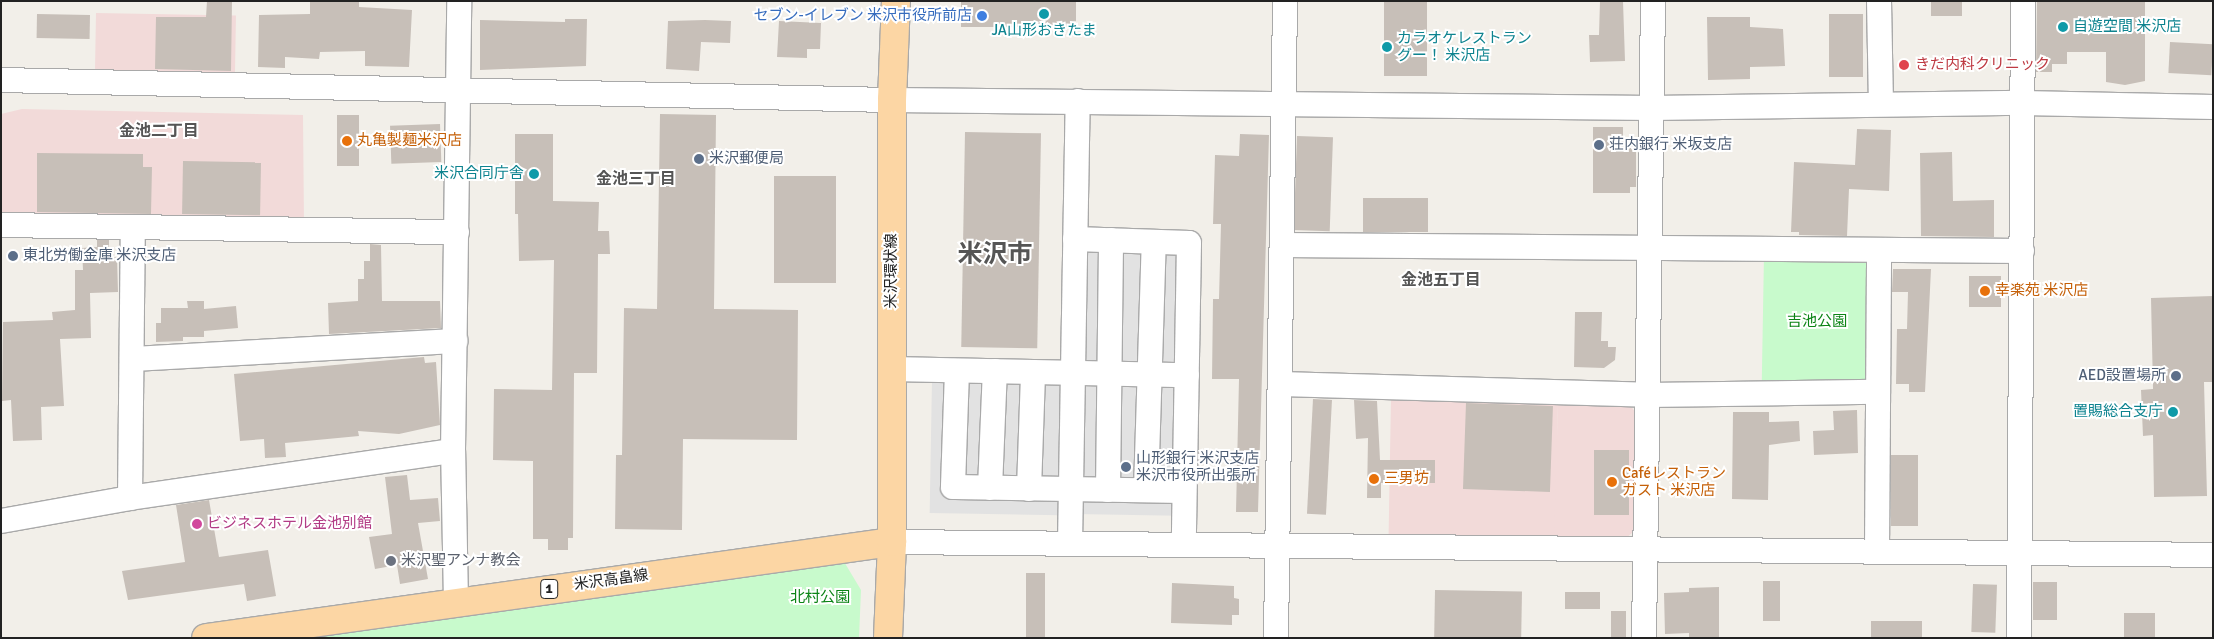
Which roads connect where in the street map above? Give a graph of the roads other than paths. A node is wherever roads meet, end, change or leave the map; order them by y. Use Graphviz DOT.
graph roads {
  1 [pos="459,1"];
  2 [pos="896,1"];
  3 [pos="1285,1"];
  4 [pos="1653,1"];
  5 [pos="1879,1"];
  6 [pos="2023,1"];
  7 [pos="1,80"];
  8 [pos="460,91"];
  9 [pos="892,100"];
  10 [pos="1078,102"];
  11 [pos="2023,103"];
  12 [pos="1283,104"];
  13 [pos="1881,104"];
  14 [pos="2213,107"];
  15 [pos="1652,108"];
  16 [pos="1,225"];
  17 [pos="133,228"];
  18 [pos="457,232"];
  19 [pos="1075,239"];
  20 [pos="1111,240"];
  21 [pos="1154,242"];
  22 [pos="1282,245"];
  23 [pos="1649,248"];
  24 [pos="1879,250"];
  25 [pos="2022,251"];
  26 [pos="456,341"];
  27 [pos="132,359"];
  28 [pos="892,369"];
  29 [pos="957,371"];
  30 [pos="995,371"];
  31 [pos="1033,372"];
  32 [pos="1073,373"];
  33 [pos="1110,374"];
  34 [pos="1150,374"];
  35 [pos="1187,376"];
  36 [pos="1281,384"];
  37 [pos="1876,392"];
  38 [pos="1647,395"];
  39 [pos="453,451"];
  40 [pos="990,488"];
  41 [pos="1029,489"];
  42 [pos="1071,490"];
  43 [pos="1108,490"];
  44 [pos="1146,490"];
  45 [pos="1184,491"];
  46 [pos="130,498"];
  47 [pos="1,521"];
  48 [pos="892,542"];
  49 [pos="1070,543"];
  50 [pos="1184,544"];
  51 [pos="1278,545"];
  52 [pos="1646,549"];
  53 [pos="1877,550"];
  54 [pos="2020,552"];
  55 [pos="2213,555"];
  56 [pos="456,602"];
  57 [pos="206,638"];
  58 [pos="888,638"];
  59 [pos="1276,638"];
  60 [pos="1644,638"];
  61 [pos="2019,638"];
  1 -- 8 [label="street"];
  2 -- 9 [label="main road, 米沢環状線"];
  3 -- 12 [label="street"];
  4 -- 15 [label="street"];
  5 -- 13 [label="street"];
  6 -- 11 [label="street"];
  7 -- 8 [label="street"];
  8 -- 9 [label="street"];
  8 -- 18 [label="street"];
  9 -- 10 [label="street"];
  9 -- 28 [label="main road, 米沢環状線"];
  10 -- 12 [label="street"];
  10 -- 19 [label="street"];
  11 -- 13 [label="street"];
  11 -- 14 [label="street"];
  11 -- 25 [label="street"];
  12 -- 15 [label="street"];
  12 -- 22 [label="street"];
  13 -- 15 [label="street"];
  15 -- 23 [label="street"];
  16 -- 17 [label="street"];
  17 -- 18 [label="street"];
  17 -- 27 [label="street"];
  18 -- 26 [label="street"];
  19 -- 20 [label="street"];
  19 -- 32 [label="street"];
  20 -- 21 [label="street"];
  20 -- 33 [label="street"];
  21 -- 34 [label="street"];
  21 -- 35 [label="street"];
  22 -- 23 [label="street"];
  22 -- 36 [label="street"];
  23 -- 24 [label="street"];
  23 -- 38 [label="street"];
  24 -- 25 [label="street"];
  24 -- 37 [label="street"];
  25 -- 54 [label="street"];
  26 -- 27 [label="street"];
  26 -- 39 [label="street"];
  27 -- 46 [label="street"];
  28 -- 29 [label="street"];
  28 -- 48 [label="main road, 米沢環状線"];
  29 -- 30 [label="street"];
  29 -- 40 [label="street"];
  30 -- 31 [label="street"];
  30 -- 40 [label="street"];
  31 -- 32 [label="street"];
  31 -- 41 [label="street"];
  32 -- 33 [label="street"];
  32 -- 42 [label="street"];
  33 -- 34 [label="street"];
  33 -- 43 [label="street"];
  34 -- 35 [label="street"];
  34 -- 44 [label="street"];
  35 -- 45 [label="street"];
  36 -- 38 [label="street"];
  36 -- 51 [label="street"];
  37 -- 38 [label="street"];
  37 -- 53 [label="street"];
  38 -- 52 [label="street"];
  39 -- 46 [label="street"];
  39 -- 56 [label="street"];
  40 -- 41 [label="street"];
  41 -- 42 [label="street"];
  42 -- 43 [label="street"];
  42 -- 49 [label="street"];
  43 -- 44 [label="street"];
  44 -- 45 [label="street"];
  45 -- 50 [label="street"];
  46 -- 47 [label="street"];
  48 -- 49 [label="street"];
  48 -- 56 [label="main road, 米沢高畠線 / 1"];
  48 -- 58 [label="main road"];
  49 -- 50 [label="street"];
  50 -- 51 [label="street"];
  51 -- 52 [label="street"];
  51 -- 59 [label="street"];
  52 -- 53 [label="street"];
  52 -- 60 [label="street"];
  53 -- 54 [label="street"];
  54 -- 55 [label="street"];
  54 -- 61 [label="street"];
  56 -- 57 [label="main road, 米沢高畠線 / 1"];
}
